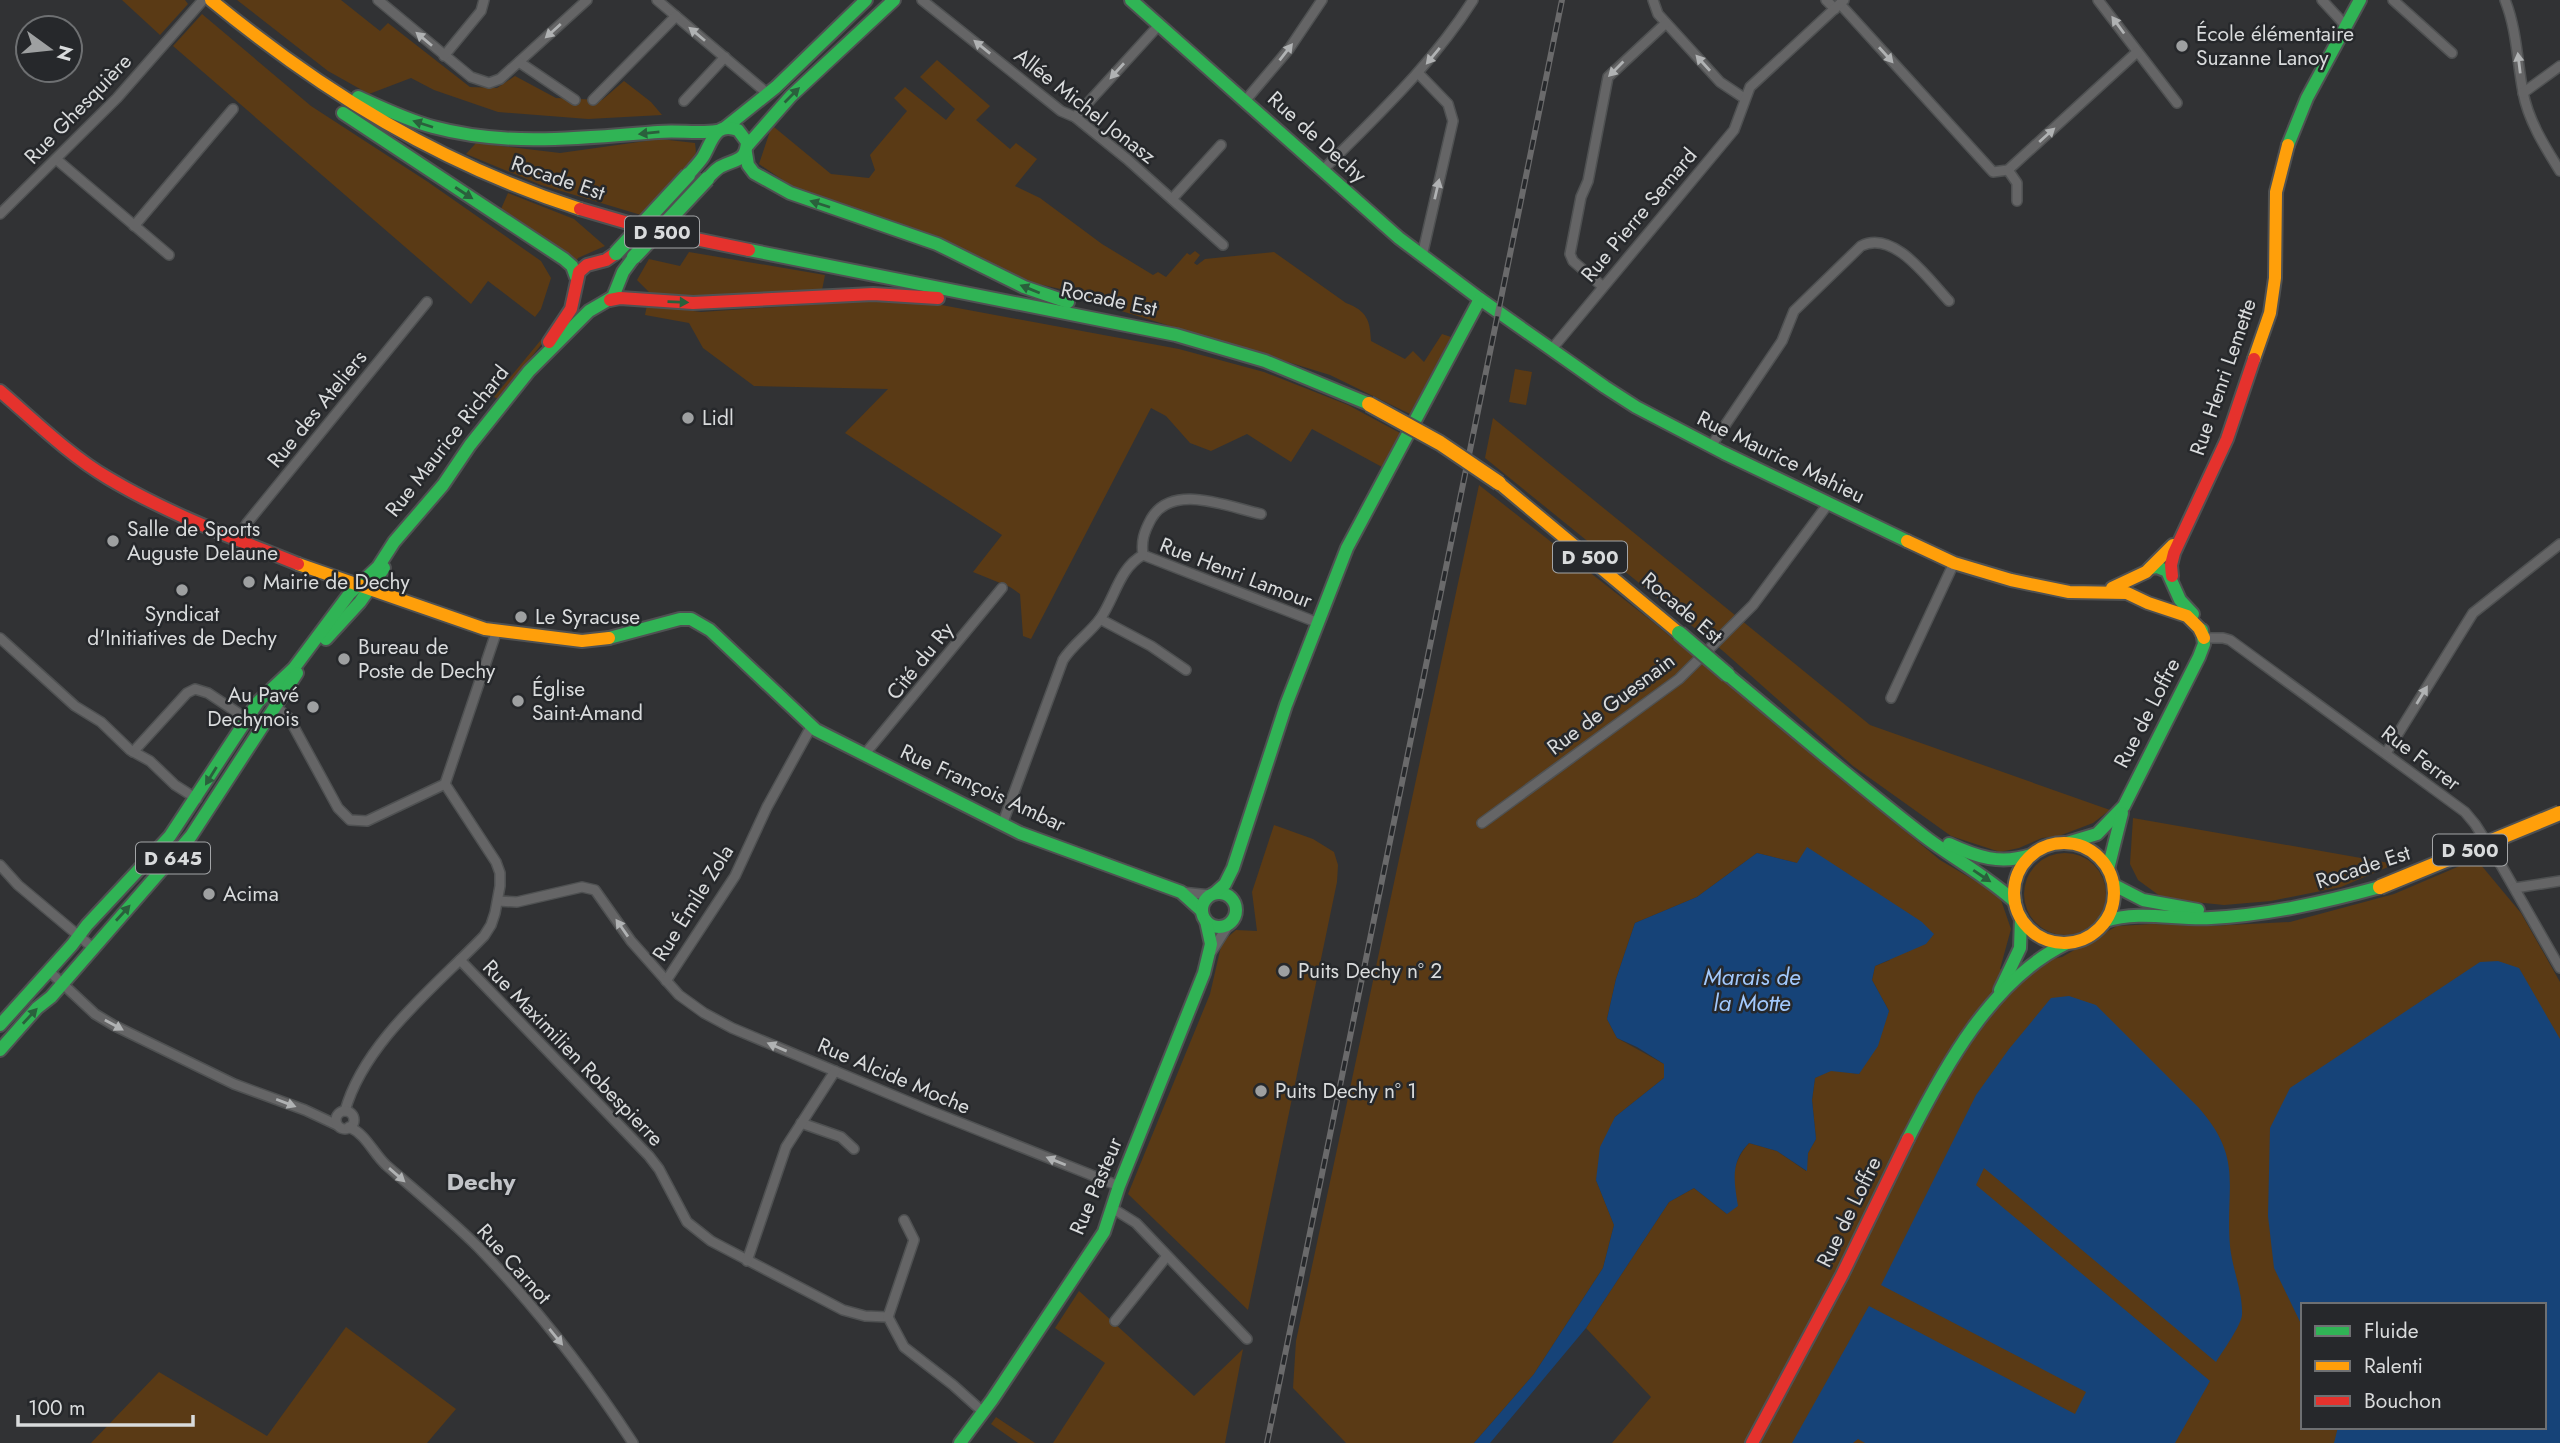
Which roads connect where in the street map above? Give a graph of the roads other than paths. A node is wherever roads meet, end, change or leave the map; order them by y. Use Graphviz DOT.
graph roads {
  1 [pos="203,0"];
  2 [pos="211,0"];
  3 [pos="378,0"];
  4 [pos="484,0"];
  5 [pos="587,0"];
  6 [pos="657,0"];
  7 [pos="866,0"];
  8 [pos="894,0"];
  9 [pos="922,0"];
  10 [pos="1131,0"];
  11 [pos="1322,0"];
  12 [pos="1473,0"];
  13 [pos="1653,0"];
  14 [pos="1826,0"];
  15 [pos="2098,0"];
  16 [pos="2322,0"];
  17 [pos="2360,0"];
  18 [pos="2393,0"];
  19 [pos="2505,0"];
  20 [pos="1840,4"];
  21 [pos="676,16"];
  22 [pos="1666,23"];
  23 [pos="1159,25"];
  24 [pos="2345,25"];
  25 [pos="272,50"];
  26 [pos="2137,52"];
  27 [pos="2452,53"];
  28 [pos="444,56"];
  29 [pos="725,57"];
  30 [pos="519,62"];
  31 [pos="2560,66"];
  32 [pos="1418,74"];
  33 [pos="2523,93"];
  34 [pos="768,94"];
  35 [pos="1744,98"];
  36 [pos="575,100"];
  37 [pos="593,100"];
  38 [pos="684,101"];
  39 [pos="1245,101"];
  40 [pos="2178,103"];
  41 [pos="233,109"];
  42 [pos="1075,117"];
  43 [pos="721,129"];
  44 [pos="1221,145"];
  45 [pos="747,150"];
  46 [pos="56,159"];
  47 [pos="2008,170"];
  48 [pos="1322,171"];
  49 [pos="2560,171"];
  50 [pos="1172,199"];
  51 [pos="2017,201"];
  52 [pos="0,214"];
  53 [pos="134,226"];
  54 [pos="1223,245"];
  55 [pos="169,256"];
  56 [pos="1422,256"];
  57 [pos="576,283"];
  58 [pos="1602,286"];
  59 [pos="1480,299"];
  60 [pos="1949,301"];
  61 [pos="427,302"];
  62 [pos="605,302"];
  63 [pos="1023,303"];
  64 [pos="1140,327"];
  65 [pos="1551,350"];
  66 [pos="536,362"];
  67 [pos="0,391"];
  68 [pos="1712,446"];
  69 [pos="1828,504"];
  70 [pos="1261,514"];
  71 [pos="2184,528"];
  72 [pos="237,540"];
  73 [pos="2560,544"];
  74 [pos="1143,555"];
  75 [pos="1954,564"];
  76 [pos="2144,572"];
  77 [pos="2173,580"];
  78 [pos="367,584"];
  79 [pos="1002,588"];
  80 [pos="2091,592"];
  81 [pos="2149,602"];
  82 [pos="1100,619"];
  83 [pos="1317,622"];
  84 [pos="497,630"];
  85 [pos="0,638"];
  86 [pos="2204,638"];
  87 [pos="1186,670"];
  88 [pos="292,675"];
  89 [pos="1891,698"];
  90 [pos="275,706"];
  91 [pos="247,719"];
  92 [pos="811,727"];
  93 [pos="133,752"];
  94 [pos="2386,753"];
  95 [pos="864,755"];
  96 [pos="445,784"];
  97 [pos="197,799"];
  98 [pos="2124,806"];
  99 [pos="2560,813"];
  100 [pos="1482,823"];
  101 [pos="1908,824"];
  102 [pos="1002,825"];
  103 [pos="2067,843"];
  104 [pos="2032,855"];
  105 [pos="0,865"];
  106 [pos="1233,868"];
  107 [pos="2108,869"];
  108 [pos="2560,881"];
  109 [pos="2113,885"];
  110 [pos="2515,888"];
  111 [pos="1181,892"];
  112 [pos="1212,894"];
  113 [pos="1231,898"];
  114 [pos="498,901"];
  115 [pos="2015,902"];
  116 [pos="2251,913"];
  117 [pos="1204,916"];
  118 [pos="2021,918"];
  119 [pos="2105,921"];
  120 [pos="1229,923"];
  121 [pos="79,936"];
  122 [pos="2067,943"];
  123 [pos="92,947"];
  124 [pos="1209,959"];
  125 [pos="460,960"];
  126 [pos="2560,968"];
  127 [pos="48,971"];
  128 [pos="666,981"];
  129 [pos="61,983"];
  130 [pos="1991,1005"];
  131 [pos="0,1025"];
  132 [pos="0,1050"];
  133 [pos="835,1071"];
  134 [pos="345,1111"];
  135 [pos="801,1123"];
  136 [pos="337,1125"];
  137 [pos="349,1127"];
  138 [pos="854,1149"];
  139 [pos="1119,1186"];
  140 [pos="1112,1208"];
  141 [pos="904,1220"];
  142 [pos="1167,1256"];
  143 [pos="747,1261"];
  144 [pos="888,1317"];
  145 [pos="1115,1321"];
  146 [pos="1248,1339"];
  147 [pos="983,1412"];
  148 [pos="633,1443"];
  149 [pos="960,1443"];
  150 [pos="1752,1443"];
  1 -- 46 [label="street, Rue Ghesquière"];
  2 -- 25 [label="main road, Rocade Est / D 500"];
  28 -- 3 [label="street, one-way"];
  4 -- 28 [label="street"];
  5 -- 30 [label="street, one-way"];
  6 -- 21 [label="street"];
  7 -- 34 [label="main road"];
  45 -- 8 [label="main road, one-way"];
  42 -- 9 [label="street, Allée Michel Jonasz, one-way"];
  10 -- 23 [label="main road, Rue de Dechy"];
  39 -- 11 [label="street, one-way"];
  12 -- 32 [label="street, one-way"];
  13 -- 22 [label="street"];
  14 -- 20 [label="street"];
  26 -- 15 [label="street, one-way"];
  16 -- 24 [label="street"];
  17 -- 24 [label="main road, Rue Henri Lemette"];
  18 -- 27 [label="street"];
  33 -- 19 [label="street, one-way"];
  20 -- 35 [label="street"];
  20 -- 47 [label="street, one-way"];
  29 -- 21 [label="street, one-way"];
  21 -- 37 [label="street"];
  35 -- 22 [label="street, one-way"];
  22 -- 58 [label="street, one-way"];
  23 -- 39 [label="main road, Rue de Dechy"];
  23 -- 42 [label="street, one-way"];
  24 -- 71 [label="main road, Rue Henri Lemette"];
  43 -- 25 [label="main road, one-way"];
  25 -- 57 [label="main road, one-way"];
  25 -- 63 [label="main road, Rocade Est / D 500"];
  26 -- 40 [label="street"];
  47 -- 26 [label="street, one-way"];
  28 -- 30 [label="street"];
  29 -- 34 [label="street"];
  29 -- 38 [label="street"];
  30 -- 36 [label="street"];
  31 -- 33 [label="street"];
  32 -- 48 [label="street"];
  56 -- 32 [label="street, one-way"];
  33 -- 49 [label="street"];
  34 -- 43 [label="main road"];
  35 -- 58 [label="street, Rue Pierre Semard"];
  39 -- 48 [label="main road, Rue de Dechy"];
  41 -- 53 [label="street"];
  42 -- 50 [label="street, Allée Michel Jonasz"];
  43 -- 45 [label="main road"];
  43 -- 57 [label="main road, bridge"];
  44 -- 50 [label="street"];
  45 -- 62 [label="main road, bridge"];
  64 -- 45 [label="main road, one-way"];
  46 -- 52 [label="street, Rue Ghesquière"];
  46 -- 53 [label="street"];
  47 -- 51 [label="street"];
  48 -- 56 [label="main road, Rue de Dechy"];
  50 -- 54 [label="street, Allée Michel Jonasz"];
  53 -- 55 [label="street"];
  56 -- 59 [label="main road, Rue de Dechy"];
  57 -- 62 [label="main road"];
  57 -- 66 [label="main road"];
  58 -- 65 [label="street, Rue Pierre Semard"];
  59 -- 65 [label="main road, Rue Maurice Mahieu"];
  59 -- 83 [label="main road"];
  60 -- 68 [label="street"];
  61 -- 72 [label="street, Rue des Ateliers"];
  62 -- 63 [label="main road, one-way"];
  62 -- 66 [label="main road"];
  63 -- 64 [label="main road, Rocade Est / D 500"];
  64 -- 101 [label="main road, Rocade Est / D 500, bridge"];
  65 -- 68 [label="main road, Rue Maurice Mahieu"];
  66 -- 78 [label="main road, Rue Maurice Richard"];
  67 -- 72 [label="main road"];
  68 -- 69 [label="main road, Rue Maurice Mahieu"];
  69 -- 75 [label="main road, Rue Maurice Mahieu"];
  69 -- 100 [label="street, Rue de Guesnain"];
  70 -- 74 [label="street"];
  71 -- 76 [label="main road, Rue Henri Lemette"];
  71 -- 77 [label="main road, Rue Henri Lemette"];
  72 -- 78 [label="main road"];
  94 -- 73 [label="street, one-way"];
  74 -- 82 [label="street"];
  74 -- 83 [label="street, Rue Henri Lamour"];
  75 -- 80 [label="main road, Rue Maurice Mahieu"];
  75 -- 89 [label="street"];
  76 -- 77 [label="main road"];
  76 -- 80 [label="main road, Rue Maurice Mahieu"];
  76 -- 81 [label="main road"];
  77 -- 81 [label="main road"];
  77 -- 86 [label="main road"];
  78 -- 84 [label="main road"];
  78 -- 88 [label="main road, Rue Maurice Richard"];
  79 -- 95 [label="street, Cité du Ry"];
  80 -- 81 [label="main road, Rue Maurice Mahieu"];
  81 -- 86 [label="main road"];
  82 -- 87 [label="street"];
  82 -- 102 [label="street"];
  83 -- 106 [label="main road"];
  84 -- 92 [label="main road, Rue François Ambar"];
  84 -- 96 [label="street"];
  85 -- 93 [label="street"];
  86 -- 94 [label="street, Rue Ferrer"];
  86 -- 98 [label="main road, Rue de Loffre"];
  88 -- 90 [label="main road, D 645"];
  88 -- 91 [label="main road, D 645"];
  90 -- 96 [label="street"];
  123 -- 90 [label="main road, D 645, one-way"];
  91 -- 93 [label="street"];
  91 -- 97 [label="main road, D 645, one-way"];
  92 -- 95 [label="main road, Rue François Ambar"];
  92 -- 128 [label="street, Rue Émile Zola"];
  93 -- 97 [label="street"];
  94 -- 110 [label="street, Rue Ferrer"];
  95 -- 102 [label="main road, Rue François Ambar"];
  96 -- 114 [label="street"];
  97 -- 121 [label="main road, D 645"];
  98 -- 103 [label="main road, Rue de Loffre"];
  98 -- 107 [label="main road, Rue de Loffre"];
  99 -- 116 [label="main road, Rocade Est / D 500, bridge"];
  101 -- 104 [label="main road, D 500"];
  101 -- 115 [label="main road, D 500, one-way"];
  102 -- 111 [label="main road, Rue François Ambar"];
  103 -- 104 [label="main road"];
  103 -- 107 [label="main road"];
  104 -- 115 [label="main road"];
  105 -- 121 [label="street"];
  106 -- 112 [label="main road"];
  106 -- 113 [label="main road"];
  107 -- 109 [label="main road"];
  108 -- 110 [label="street"];
  109 -- 116 [label="main road, D 500"];
  109 -- 119 [label="main road"];
  110 -- 126 [label="street, Rue Ferrer"];
  111 -- 112 [label="street, Rue François Ambar"];
  111 -- 117 [label="main road, Rue François Ambar"];
  112 -- 113 [label="main road"];
  112 -- 117 [label="main road"];
  113 -- 120 [label="main road"];
  114 -- 125 [label="street"];
  128 -- 114 [label="street, Rue Émile Zola, one-way"];
  115 -- 118 [label="main road"];
  116 -- 119 [label="main road, D 500"];
  117 -- 120 [label="main road"];
  117 -- 124 [label="main road, Rue Pasteur"];
  118 -- 122 [label="main road"];
  118 -- 130 [label="main road, Rue de Loffre"];
  119 -- 122 [label="main road"];
  120 -- 124 [label="street, Rue Pasteur"];
  121 -- 123 [label="street"];
  121 -- 127 [label="main road, D 645"];
  122 -- 130 [label="main road, Rue de Loffre"];
  123 -- 129 [label="main road, D 645"];
  124 -- 139 [label="main road, Rue Pasteur"];
  125 -- 134 [label="street"];
  125 -- 143 [label="street, Rue Maximilien Robespierre"];
  127 -- 129 [label="street"];
  127 -- 131 [label="main road, D 645"];
  133 -- 128 [label="street, Rue Alcide Moche, one-way"];
  132 -- 129 [label="main road, D 645, one-way"];
  129 -- 136 [label="street, one-way"];
  130 -- 150 [label="main road, Rue de Loffre"];
  133 -- 135 [label="street"];
  139 -- 133 [label="street, Rue Alcide Moche, one-way"];
  134 -- 136 [label="street"];
  134 -- 137 [label="street"];
  135 -- 138 [label="street"];
  135 -- 143 [label="street"];
  136 -- 137 [label="street"];
  137 -- 148 [label="street, Rue Carnot, one-way"];
  139 -- 140 [label="main road, Rue Pasteur"];
  140 -- 142 [label="street"];
  140 -- 147 [label="main road, Rue Pasteur"];
  141 -- 144 [label="street"];
  142 -- 145 [label="street"];
  142 -- 146 [label="street"];
  143 -- 144 [label="street, Rue Maximilien Robespierre"];
  144 -- 147 [label="street"];
  147 -- 149 [label="main road, Rue Pasteur"];
}
